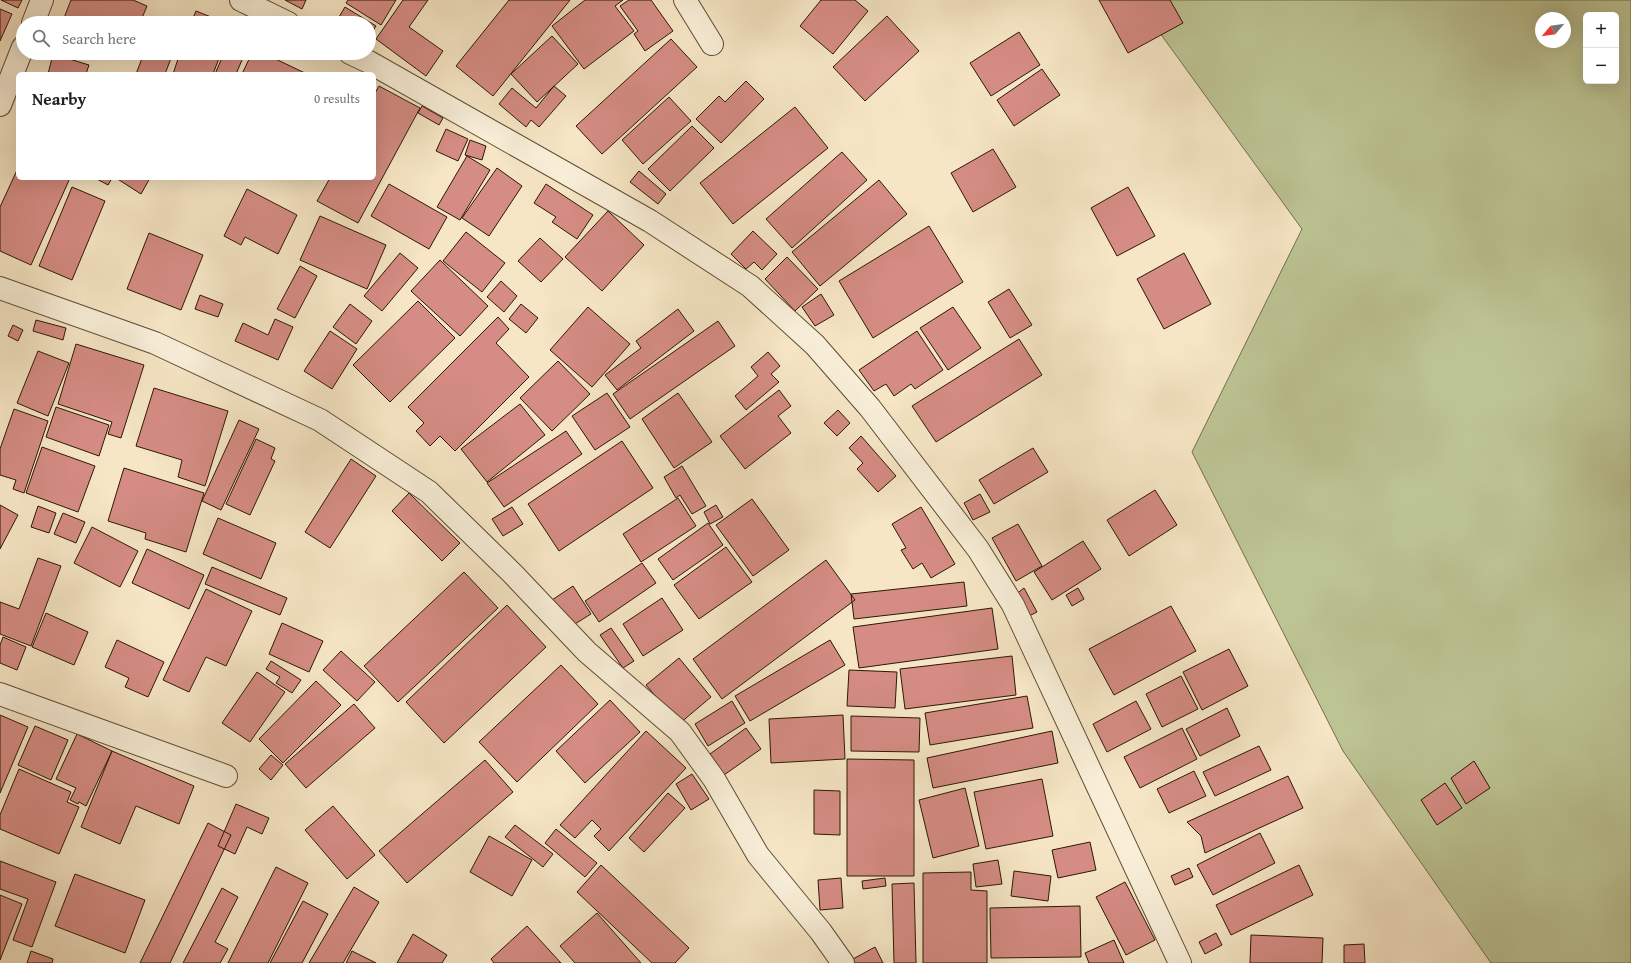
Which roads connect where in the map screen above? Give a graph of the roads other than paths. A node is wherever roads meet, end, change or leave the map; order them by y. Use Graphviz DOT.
graph roads {
  1 [pos="42,0"];
  2 [pos="241,0"];
  3 [pos="685,0"];
  4 [pos="35,16"];
  5 [pos="274,16"];
  6 [pos="712,44"];
  7 [pos="18,60"];
  8 [pos="365,60"];
  9 [pos="0,105"];
  10 [pos="0,288"];
  11 [pos="0,694"];
  12 [pos="226,776"];
  13 [pos="843,963"];
  14 [pos="1180,963"];
  1 -- 4 [label="street"];
  2 -- 5 [label="street"];
  3 -- 6 [label="street"];
  7 -- 9 [label="street"];
  8 -- 14 [label="street"];
  10 -- 13 [label="street"];
  11 -- 12 [label="street"];
}
